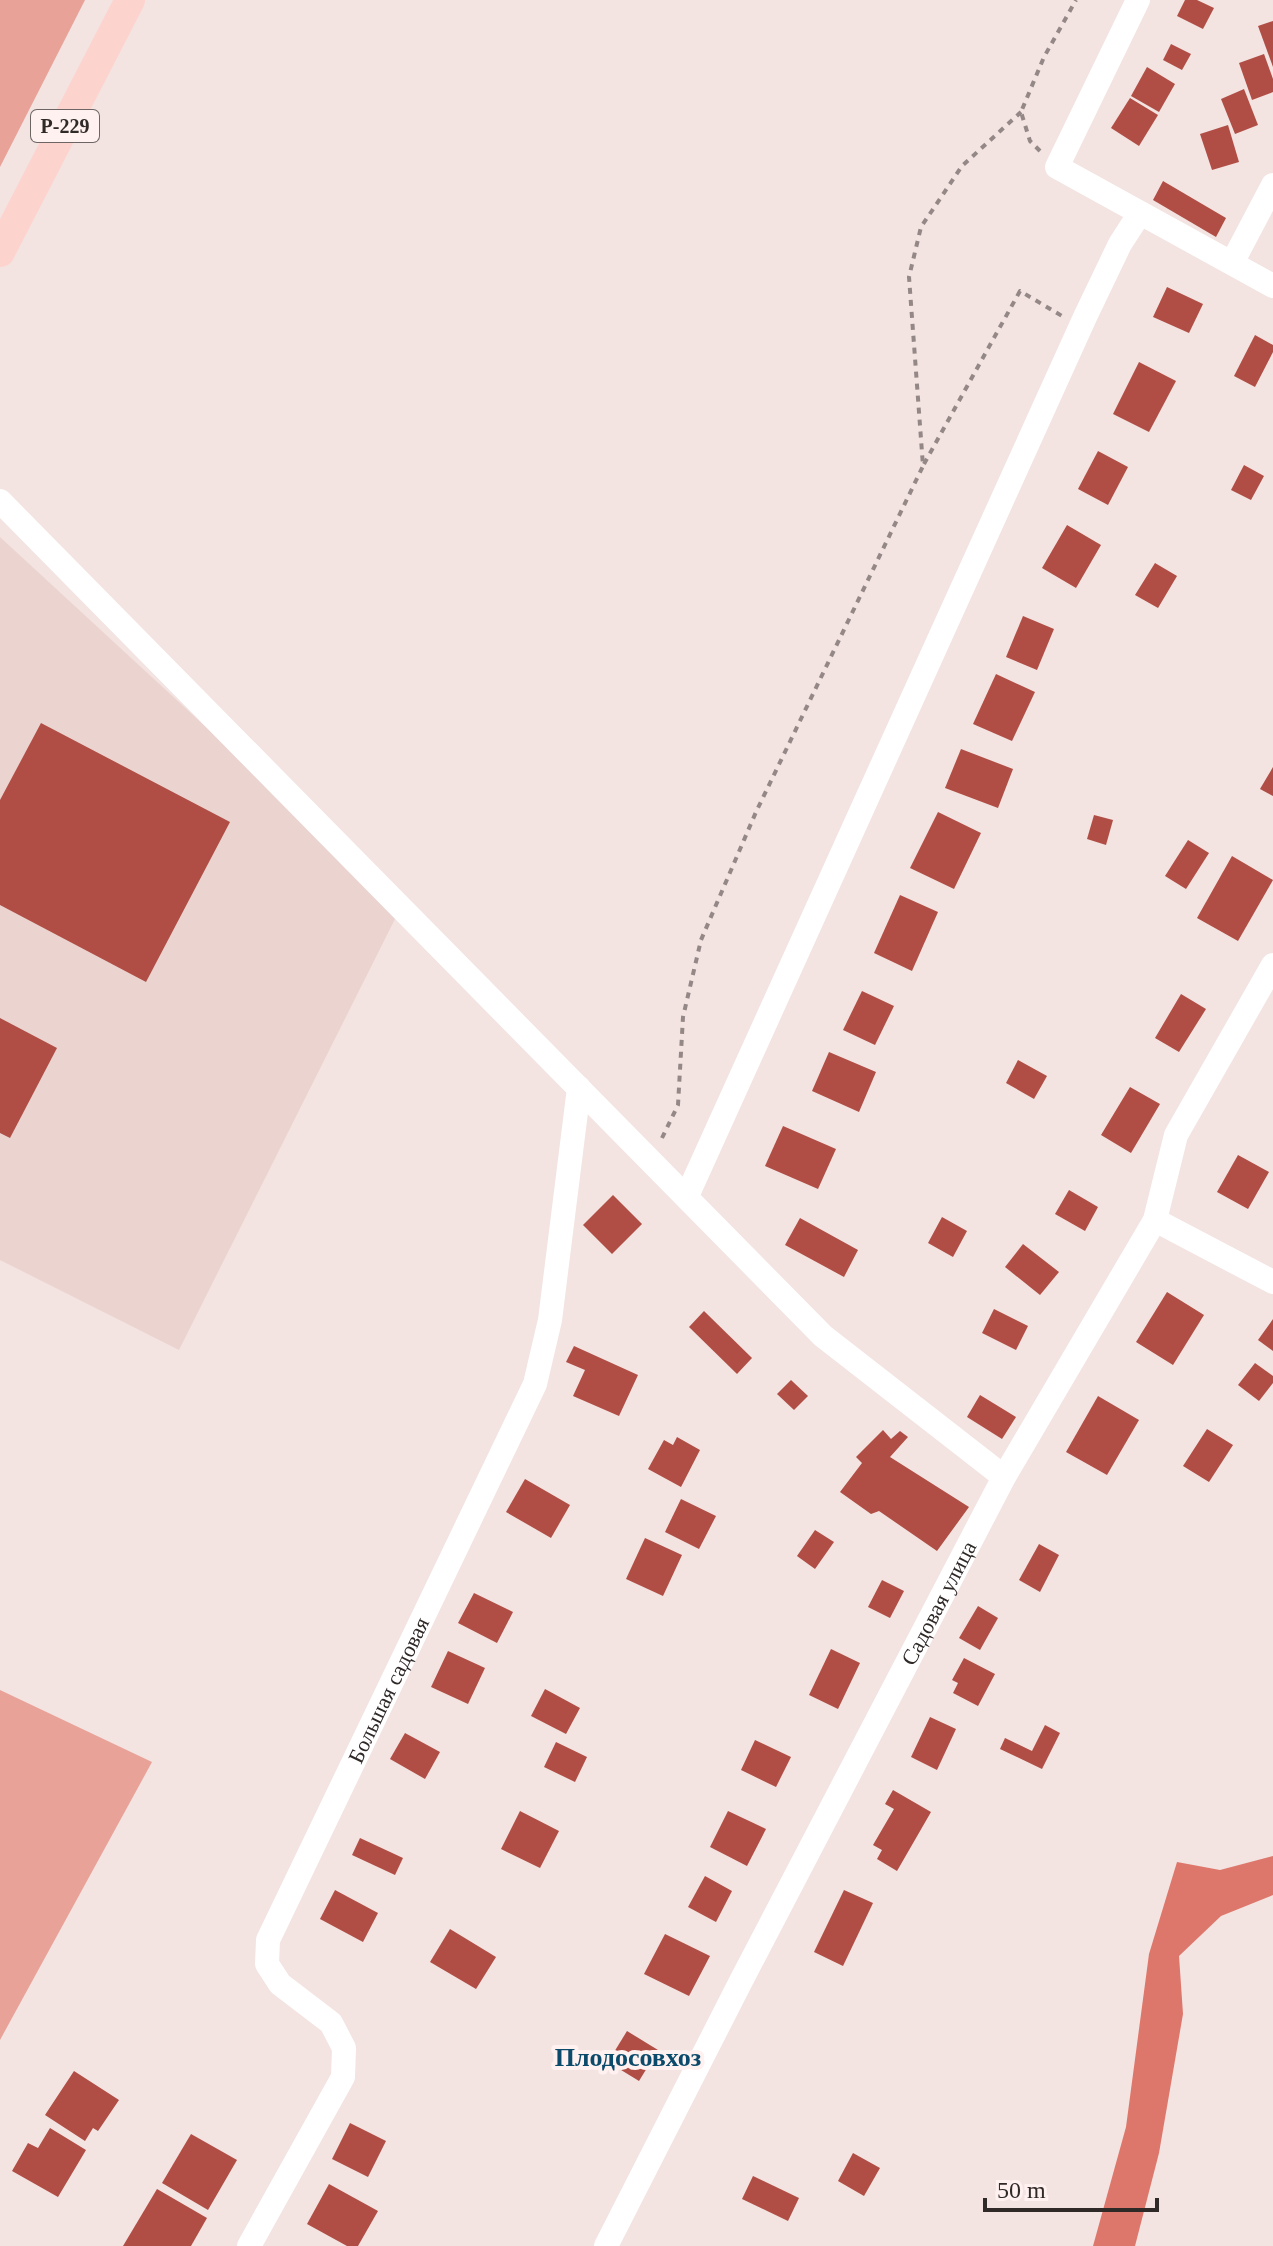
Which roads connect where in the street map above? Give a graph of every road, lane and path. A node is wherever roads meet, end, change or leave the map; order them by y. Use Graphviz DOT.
graph roads {
  1 [pos="130,0"];
  2 [pos="1076,0"];
  3 [pos="1138,0"];
  4 [pos="1021,112"];
  5 [pos="1057,167"];
  6 [pos="1273,185"];
  7 [pos="1140,213"];
  8 [pos="0,252"];
  9 [pos="1232,263"];
  10 [pos="1273,286"];
  11 [pos="1080,327"];
  12 [pos="923,466"];
  13 [pos="0,501"];
  14 [pos="1273,965"];
  15 [pos="579,1088"];
  16 [pos="651,1160"];
  17 [pos="687,1196"];
  18 [pos="1155,1220"];
  19 [pos="1273,1282"];
  20 [pos="1004,1477"];
  21 [pos="249,2246"];
  22 [pos="606,2246"];
  1 -- 8 [label="main road, Р-229"];
  2 -- 4 [label="path"];
  3 -- 5 [label="street"];
  4 -- 5 [label="path"];
  4 -- 12 [label="path"];
  5 -- 7 [label="street"];
  6 -- 9 [label="street"];
  7 -- 9 [label="street"];
  7 -- 11 [label="street"];
  9 -- 10 [label="street"];
  11 -- 12 [label="path"];
  11 -- 17 [label="street"];
  12 -- 16 [label="path"];
  13 -- 15 [label="street"];
  14 -- 18 [label="street, Садовая улица"];
  15 -- 16 [label="street"];
  15 -- 21 [label="street, Большая садовая"];
  16 -- 17 [label="street"];
  17 -- 20 [label="street"];
  18 -- 19 [label="street"];
  18 -- 20 [label="street, Садовая улица"];
  20 -- 22 [label="street, Садовая улица"];
}
